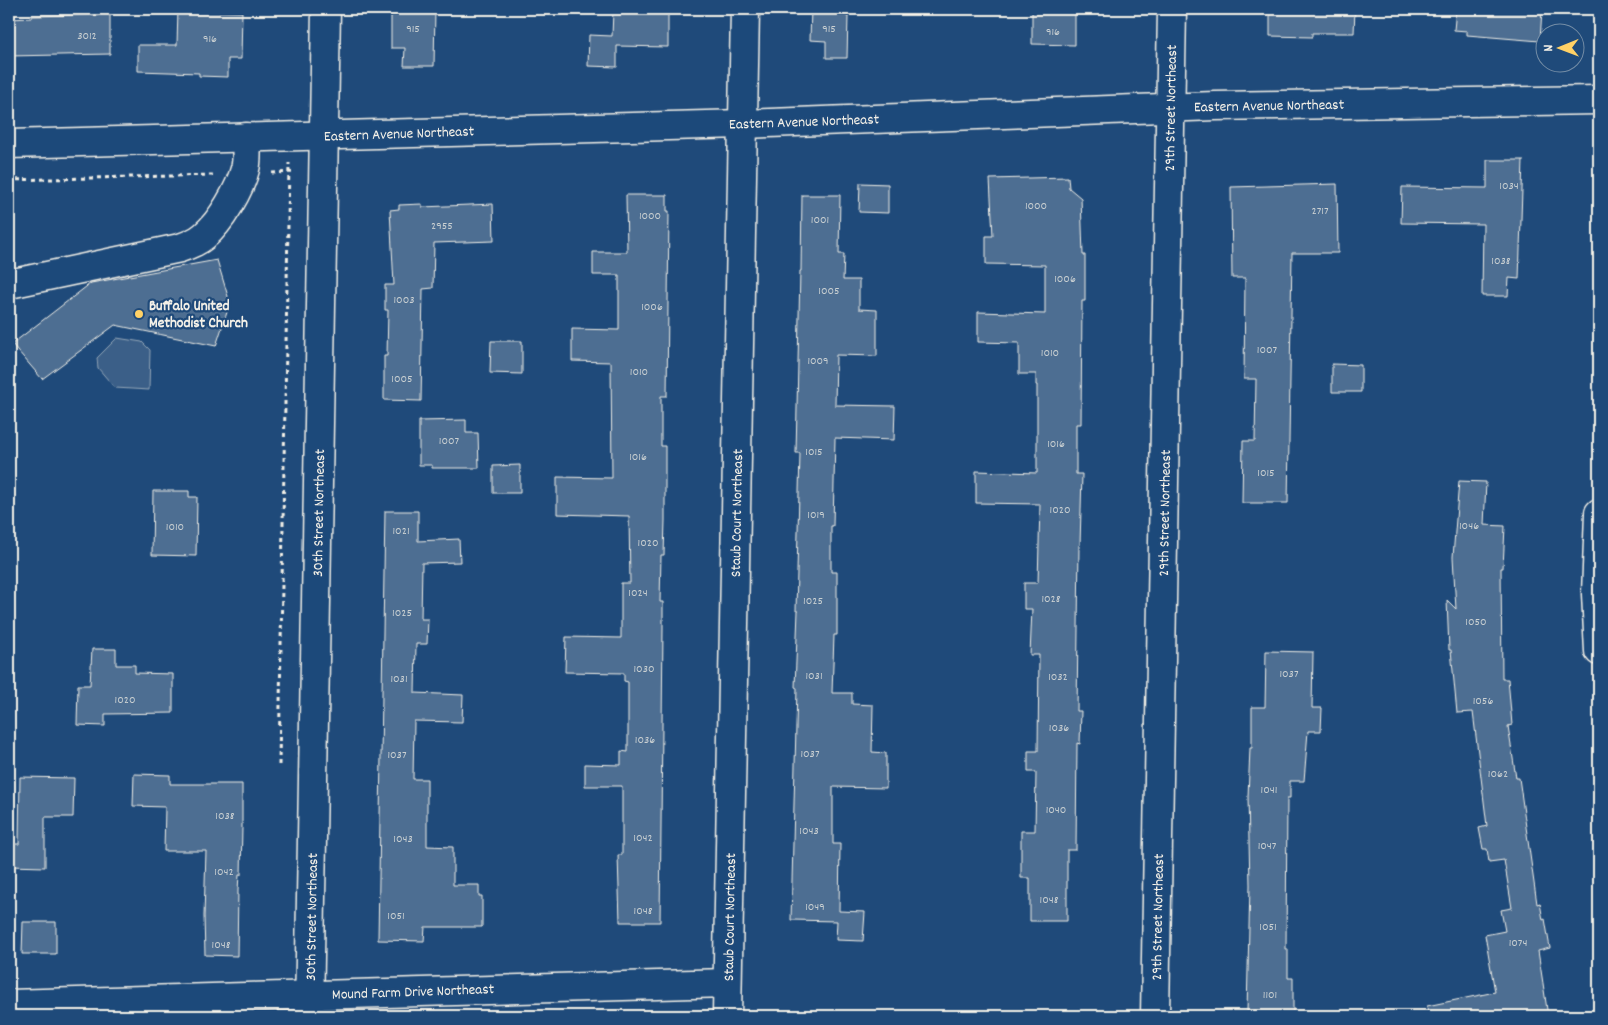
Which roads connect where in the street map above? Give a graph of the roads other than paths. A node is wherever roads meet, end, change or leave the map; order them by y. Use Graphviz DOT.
graph roads {
  1 [pos="326,9"];
  2 [pos="745,9"];
  3 [pos="1172,9"];
  4 [pos="1599,100"];
  5 [pos="1170,107"];
  6 [pos="743,124"];
  7 [pos="324,135"];
  8 [pos="246,137"];
  9 [pos="9,144"];
  10 [pos="9,284"];
  11 [pos="1599,513"];
  12 [pos="1599,652"];
  13 [pos="727,983"];
  14 [pos="9,1004"];
  15 [pos="310,1005"];
  16 [pos="727,1016"];
  17 [pos="1155,1016"];
  1 -- 7 [label="street, 30th Street Northeast"];
  2 -- 6 [label="street, Staub Court Northeast"];
  3 -- 5 [label="street, 29th Street Northeast"];
  4 -- 5 [label="street, Eastern Avenue Northeast"];
  5 -- 6 [label="street, Eastern Avenue Northeast"];
  5 -- 17 [label="street, 29th Street Northeast"];
  6 -- 7 [label="street, Eastern Avenue Northeast"];
  6 -- 13 [label="street, Staub Court Northeast"];
  7 -- 8 [label="street, Eastern Avenue Northeast"];
  7 -- 15 [label="street, 30th Street Northeast"];
  8 -- 9 [label="street, Eastern Avenue Northeast"];
  8 -- 10 [label="street"];
  11 -- 12 [label="street"];
  13 -- 15 [label="street, Mound Farm Drive Northeast"];
  13 -- 16 [label="street, Staub Court Northeast"];
  14 -- 15 [label="street, Mound Farm Drive Northeast"];
}
